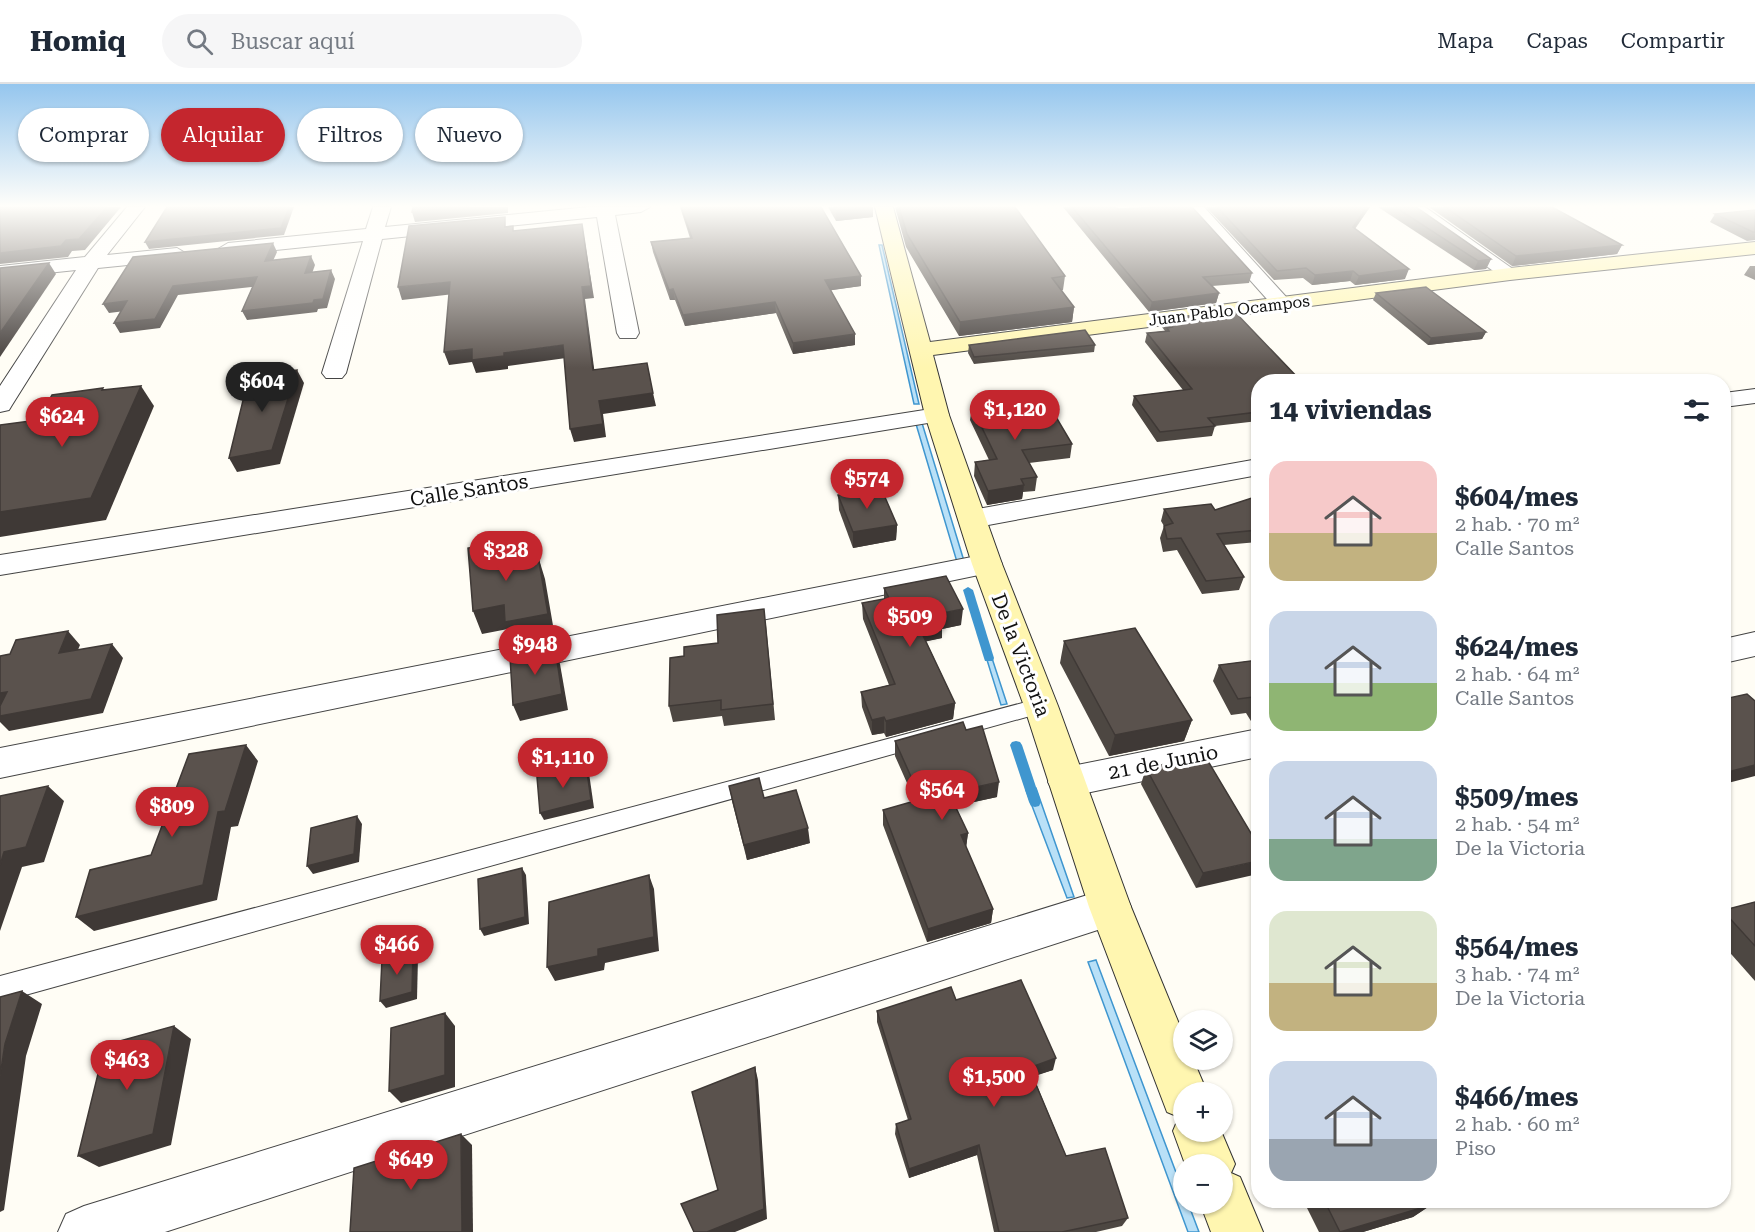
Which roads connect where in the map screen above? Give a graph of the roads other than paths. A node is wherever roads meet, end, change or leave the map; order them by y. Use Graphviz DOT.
graph roads {
  1 [pos="93,261"];
  2 [pos="116,261"];
  3 [pos="368,261"];
  4 [pos="614,261"];
  5 [pos="899,261"];
  6 [pos="1243,261"];
  7 [pos="1491,261"];
  8 [pos="1637,261"];
  9 [pos="91,263"];
  10 [pos="0,272"];
  11 [pos="1510,274"];
  12 [pos="1281,303"];
  13 [pos="628,333"];
  14 [pos="919,350"];
  15 [pos="334,372"];
  16 [pos="1755,396"];
  17 [pos="1731,399"];
  18 [pos="0,405"];
  19 [pos="937,415"];
  20 [pos="1251,468"];
  21 [pos="972,519"];
  22 [pos="987,564"];
  23 [pos="0,565"];
  24 [pos="1755,644"];
  25 [pos="1731,649"];
  26 [pos="1041,706"];
  27 [pos="1251,744"];
  28 [pos="0,763"];
  29 [pos="1067,782"];
  30 [pos="1110,907"];
  31 [pos="0,989"];
  32 [pos="1179,1082"];
  33 [pos="1230,1214"];
  34 [pos="84,1232"];
  35 [pos="1237,1232"];
  1 -- 9 [label="street"];
  2 -- 9 [label="street"];
  3 -- 15 [label="street"];
  4 -- 13 [label="street"];
  5 -- 14 [label="main road, De la Victoria"];
  6 -- 12 [label="street"];
  7 -- 11 [label="street"];
  8 -- 11 [label="main road, Juan Pablo Ocampos"];
  9 -- 10 [label="street"];
  9 -- 18 [label="street"];
  11 -- 12 [label="main road, Juan Pablo Ocampos"];
  12 -- 14 [label="main road, Juan Pablo Ocampos"];
  14 -- 19 [label="main road, De la Victoria"];
  16 -- 17 [label="street"];
  19 -- 21 [label="main road, De la Victoria"];
  19 -- 23 [label="street, Calle Santos"];
  20 -- 21 [label="street"];
  21 -- 22 [label="main road, De la Victoria"];
  22 -- 26 [label="main road, De la Victoria"];
  22 -- 28 [label="street"];
  24 -- 25 [label="street"];
  26 -- 29 [label="main road, De la Victoria"];
  26 -- 31 [label="lane"];
  27 -- 29 [label="street, 21 de Junio"];
  29 -- 30 [label="main road, De la Victoria"];
  30 -- 32 [label="main road, De la Victoria"];
  30 -- 34 [label="street"];
  33 -- 35 [label="main road"];
}
